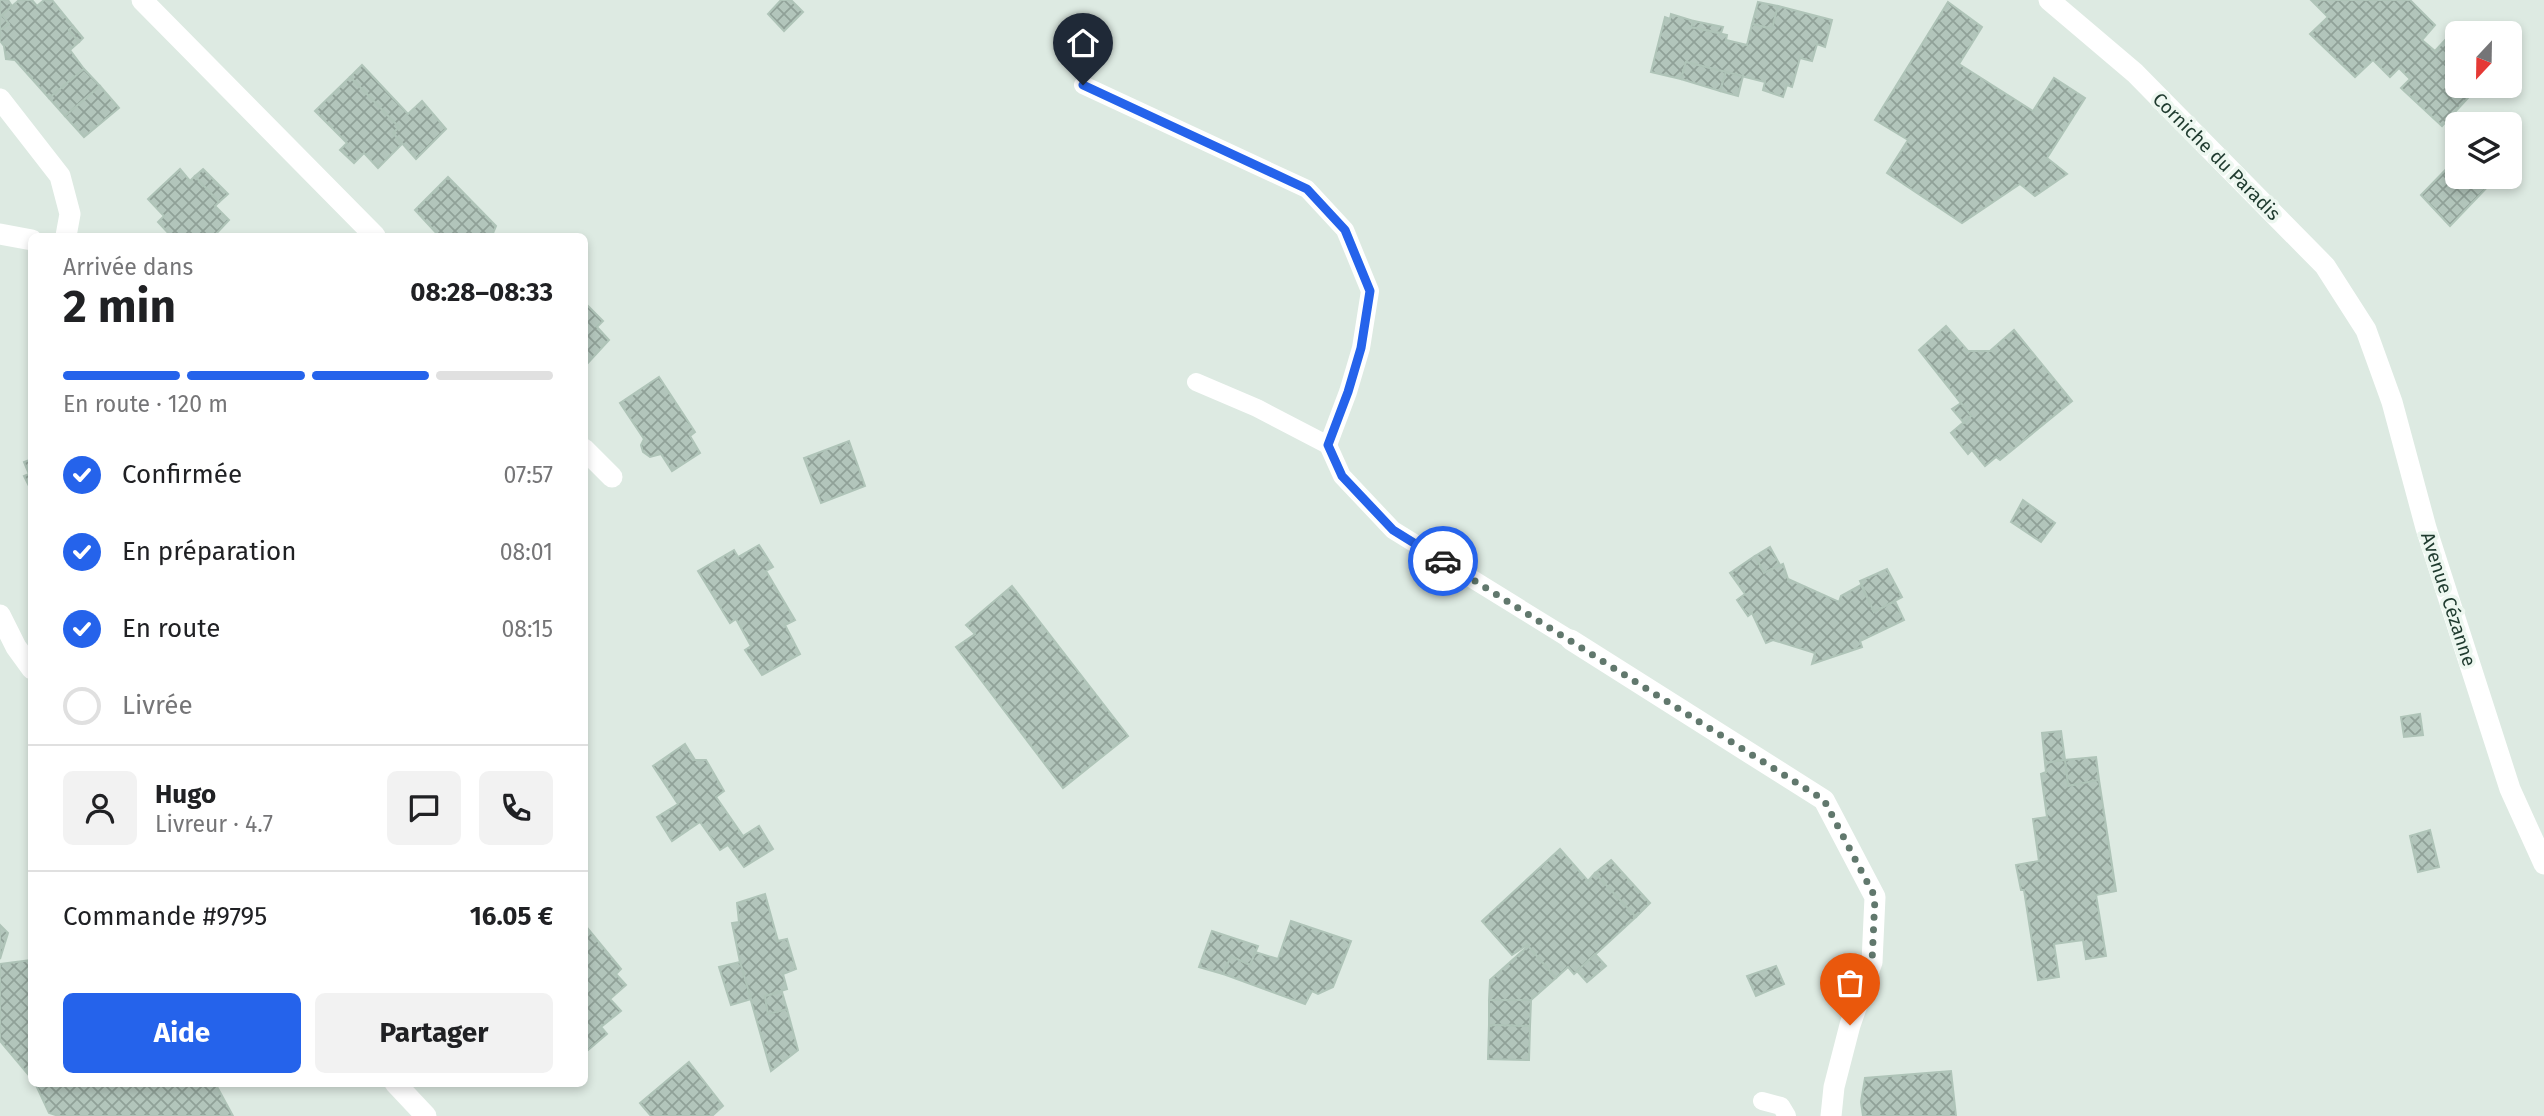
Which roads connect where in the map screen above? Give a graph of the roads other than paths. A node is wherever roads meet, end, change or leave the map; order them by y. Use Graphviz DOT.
graph roads {
  1 [pos="142,0"];
  2 [pos="2049,0"];
  3 [pos="1083,85"];
  4 [pos="0,99"];
  5 [pos="66,233"];
  6 [pos="372,233"];
  7 [pos="0,234"];
  8 [pos="28,239"];
  9 [pos="2366,330"];
  10 [pos="1196,383"];
  11 [pos="1328,445"];
  12 [pos="588,453"];
  13 [pos="612,477"];
  14 [pos="0,615"];
  15 [pos="1571,640"];
  16 [pos="28,664"];
  17 [pos="2544,864"];
  18 [pos="399,1087"];
  19 [pos="1762,1101"];
  20 [pos="425,1116"];
  21 [pos="1787,1116"];
  22 [pos="1831,1116"];
  1 -- 6 [label="street"];
  2 -- 9 [label="street, Corniche du Paradis"];
  3 -- 11 [label="lane"];
  4 -- 5 [label="street"];
  7 -- 8 [label="street"];
  9 -- 17 [label="street, Avenue Cézanne"];
  10 -- 11 [label="lane"];
  11 -- 15 [label="lane"];
  12 -- 13 [label="street"];
  14 -- 16 [label="street"];
  15 -- 22 [label="street"];
  18 -- 20 [label="street"];
  19 -- 21 [label="lane"];
}
